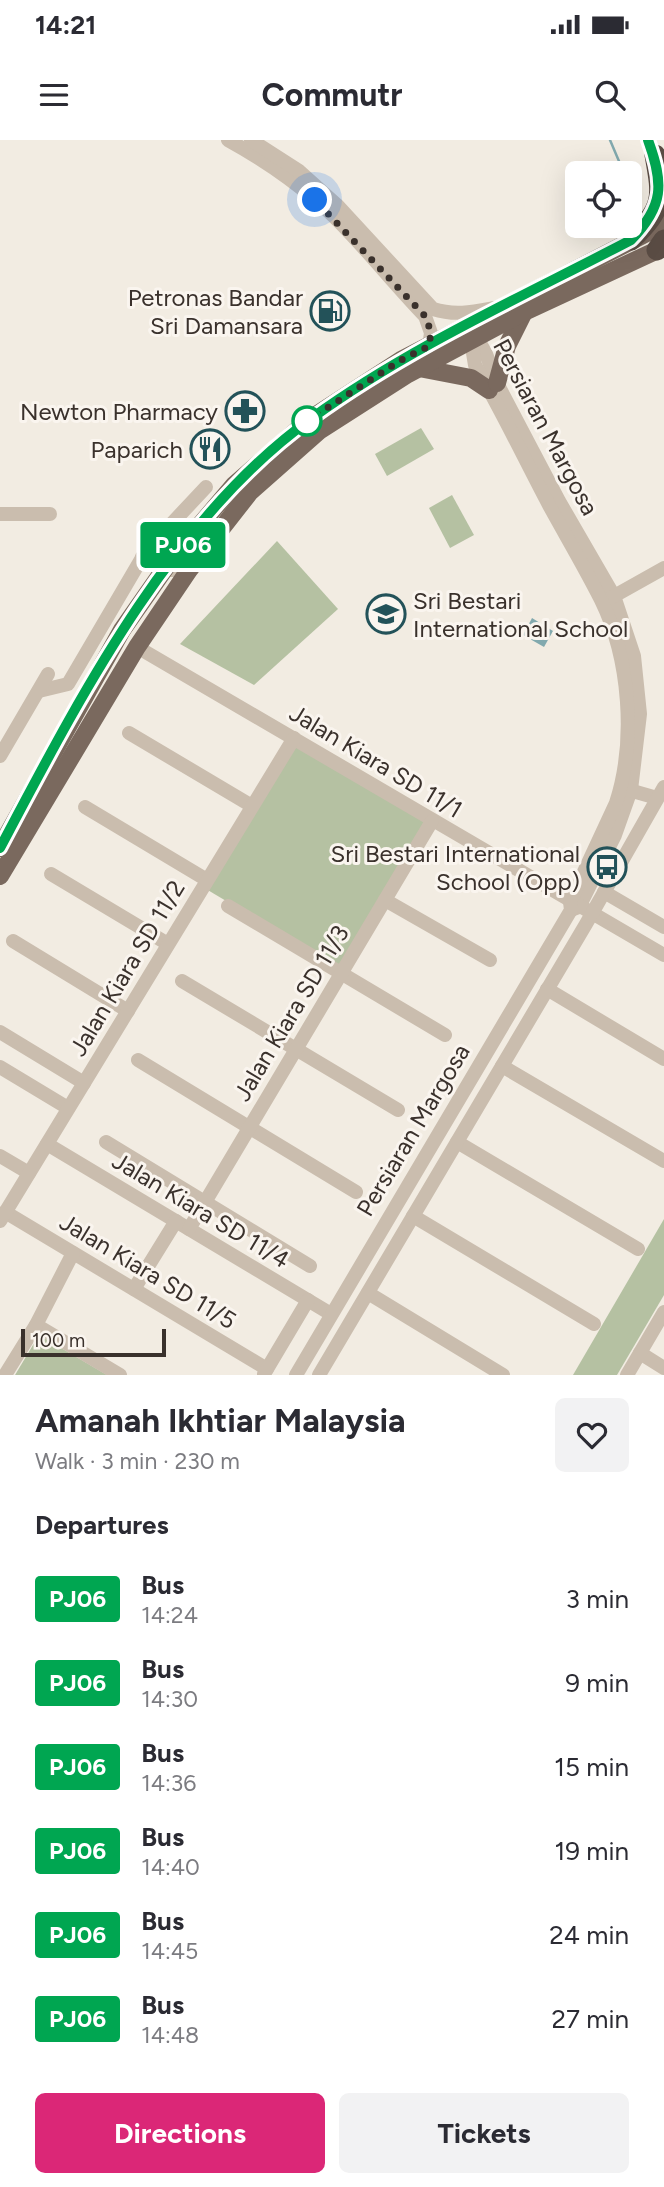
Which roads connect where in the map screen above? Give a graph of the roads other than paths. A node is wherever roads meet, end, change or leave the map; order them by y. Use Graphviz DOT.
graph roads {
  1 [pos="228,140"];
  2 [pos="254,141"];
  3 [pos="652,147"];
  4 [pos="664,174"];
  5 [pos="664,224"];
  6 [pos="631,240"];
  7 [pos="662,246"];
  8 [pos="503,307"];
  9 [pos="524,313"];
  10 [pos="484,317"];
  11 [pos="450,335"];
  12 [pos="474,341"];
  13 [pos="429,346"];
  14 [pos="419,368"];
  15 [pos="493,386"];
  16 [pos="206,487"];
  17 [pos="0,514"];
  18 [pos="50,514"];
  19 [pos="142,557"];
  20 [pos="664,568"];
  21 [pos="165,570"];
  22 [pos="189,570"];
  23 [pos="608,599"];
  24 [pos="137,647"];
  25 [pos="48,674"];
  26 [pos="39,691"];
  27 [pos="129,733"];
  28 [pos="294,738"];
  29 [pos="0,756"];
  30 [pos="626,789"];
  31 [pos="661,796"];
  32 [pos="252,806"];
  33 [pos="85,807"];
  34 [pos="432,821"];
  35 [pos="0,848"];
  36 [pos="51,874"];
  37 [pos="0,876"];
  38 [pos="207,880"];
  39 [pos="604,892"];
  40 [pos="385,900"];
  41 [pos="228,906"];
  42 [pos="578,908"];
  43 [pos="664,927"];
  44 [pos="13,942"];
  45 [pos="168,944"];
  46 [pos="664,955"];
  47 [pos="490,960"];
  48 [pos="341,974"];
  49 [pos="182,981"];
  50 [pos="547,989"];
  51 [pos="128,1011"];
  52 [pos="0,1032"];
  53 [pos="445,1035"];
  54 [pos="296,1049"];
  55 [pos="664,1059"];
  56 [pos="138,1060"];
  57 [pos="502,1066"];
  58 [pos="0,1067"];
  59 [pos="84,1083"];
  60 [pos="68,1108"];
  61 [pos="398,1110"];
  62 [pos="250,1127"];
  63 [pos="106,1142"];
  64 [pos="457,1142"];
  65 [pos="47,1144"];
  66 [pos="0,1156"];
  67 [pos="664,1161"];
  68 [pos="29,1174"];
  69 [pos="356,1192"];
  70 [pos="205,1202"];
  71 [pos="413,1216"];
  72 [pos="3,1217"];
  73 [pos="176,1221"];
  74 [pos="189,1229"];
  75 [pos="638,1249"];
  76 [pos="74,1253"];
  77 [pos="310,1266"];
  78 [pos="134,1289"];
  79 [pos="368,1293"];
  80 [pos="308,1300"];
  81 [pos="664,1312"];
  82 [pos="331,1314"];
  83 [pos="594,1324"];
  84 [pos="36,1325"];
  85 [pos="640,1353"];
  86 [pos="664,1368"];
  87 [pos="265,1372"];
  88 [pos="325,1373"];
  89 [pos="5,1375"];
  90 [pos="120,1375"];
  91 [pos="296,1375"];
  92 [pos="503,1375"];
  93 [pos="627,1375"];
  1 -- 13 [label="street"];
  2 -- 8 [label="street"];
  3 -- 4 [label="highway"];
  3 -- 6 [label="highway"];
  5 -- 6 [label="main road"];
  6 -- 8 [label="main road"];
  7 -- 9 [label="main road"];
  8 -- 10 [label="main road"];
  9 -- 12 [label="main road"];
  9 -- 15 [label="main road"];
  10 -- 11 [label="main road"];
  10 -- 12 [label="main road"];
  11 -- 12 [label="main road"];
  11 -- 13 [label="main road"];
  12 -- 14 [label="main road"];
  12 -- 15 [label="street, Persiaran Margosa"];
  13 -- 21 [label="main road"];
  14 -- 15 [label="main road"];
  14 -- 22 [label="main road"];
  15 -- 23 [label="street, Persiaran Margosa"];
  16 -- 19 [label="street"];
  17 -- 18 [label="street"];
  19 -- 21 [label="street"];
  19 -- 26 [label="street"];
  20 -- 23 [label="street"];
  21 -- 22 [label="street"];
  21 -- 35 [label="main road"];
  22 -- 24 [label="main road"];
  23 -- 30 [label="street, Persiaran Margosa"];
  24 -- 28 [label="street, Jalan Kiara SD 11/1"];
  24 -- 37 [label="main road"];
  25 -- 26 [label="street"];
  26 -- 29 [label="street"];
  27 -- 32 [label="street"];
  28 -- 32 [label="street, Jalan Kiara SD 11/2"];
  28 -- 34 [label="street, Jalan Kiara SD 11/1"];
  30 -- 31 [label="street"];
  30 -- 42 [label="street, Persiaran Margosa"];
  31 -- 39 [label="street"];
  32 -- 38 [label="street, Jalan Kiara SD 11/2"];
  33 -- 38 [label="street"];
  34 -- 40 [label="street, Jalan Kiara SD 11/3"];
  34 -- 42 [label="street, Jalan Kiara SD 11/1"];
  36 -- 45 [label="street"];
  38 -- 45 [label="street, Jalan Kiara SD 11/2"];
  39 -- 42 [label="street"];
  39 -- 43 [label="street"];
  40 -- 47 [label="street"];
  40 -- 48 [label="street, Jalan Kiara SD 11/3"];
  41 -- 48 [label="street"];
  42 -- 46 [label="street, Jalan Kiara SD 11/1"];
  42 -- 50 [label="street"];
  42 -- 82 [label="street, Persiaran Margosa"];
  44 -- 51 [label="street"];
  45 -- 51 [label="street, Jalan Kiara SD 11/2"];
  48 -- 53 [label="street"];
  48 -- 54 [label="street, Jalan Kiara SD 11/3"];
  49 -- 54 [label="street"];
  50 -- 55 [label="street"];
  50 -- 57 [label="street"];
  51 -- 59 [label="street, Jalan Kiara SD 11/2"];
  52 -- 59 [label="street"];
  54 -- 61 [label="street"];
  54 -- 62 [label="street, Jalan Kiara SD 11/3"];
  56 -- 62 [label="street"];
  57 -- 64 [label="street"];
  57 -- 67 [label="street"];
  58 -- 60 [label="street"];
  59 -- 60 [label="street, Jalan Kiara SD 11/2"];
  60 -- 65 [label="street, Jalan Kiara SD 11/2"];
  62 -- 69 [label="street"];
  62 -- 70 [label="street, Jalan Kiara SD 11/3"];
  63 -- 70 [label="street"];
  64 -- 71 [label="street"];
  64 -- 75 [label="street"];
  65 -- 68 [label="street, Jalan Kiara SD 11/2"];
  65 -- 73 [label="street, Jalan Kiara SD 11/4"];
  66 -- 68 [label="street"];
  68 -- 72 [label="street, Jalan Kiara SD 11/2"];
  70 -- 74 [label="street, Jalan Kiara SD 11/3"];
  70 -- 77 [label="street"];
  71 -- 79 [label="street"];
  71 -- 83 [label="street"];
  72 -- 76 [label="street, Jalan Kiara SD 11/5"];
  73 -- 74 [label="street, Jalan Kiara SD 11/4"];
  73 -- 78 [label="street"];
  74 -- 80 [label="street, Jalan Kiara SD 11/4"];
  76 -- 78 [label="street, Jalan Kiara SD 11/5"];
  76 -- 84 [label="street"];
  78 -- 87 [label="street, Jalan Kiara SD 11/5"];
  79 -- 88 [label="street"];
  79 -- 92 [label="street"];
  80 -- 82 [label="street, Jalan Kiara SD 11/4"];
  80 -- 87 [label="street"];
  81 -- 85 [label="street"];
  82 -- 91 [label="street, Persiaran Margosa"];
  84 -- 89 [label="street"];
  84 -- 90 [label="street"];
  85 -- 86 [label="street"];
  85 -- 93 [label="street"];
}
